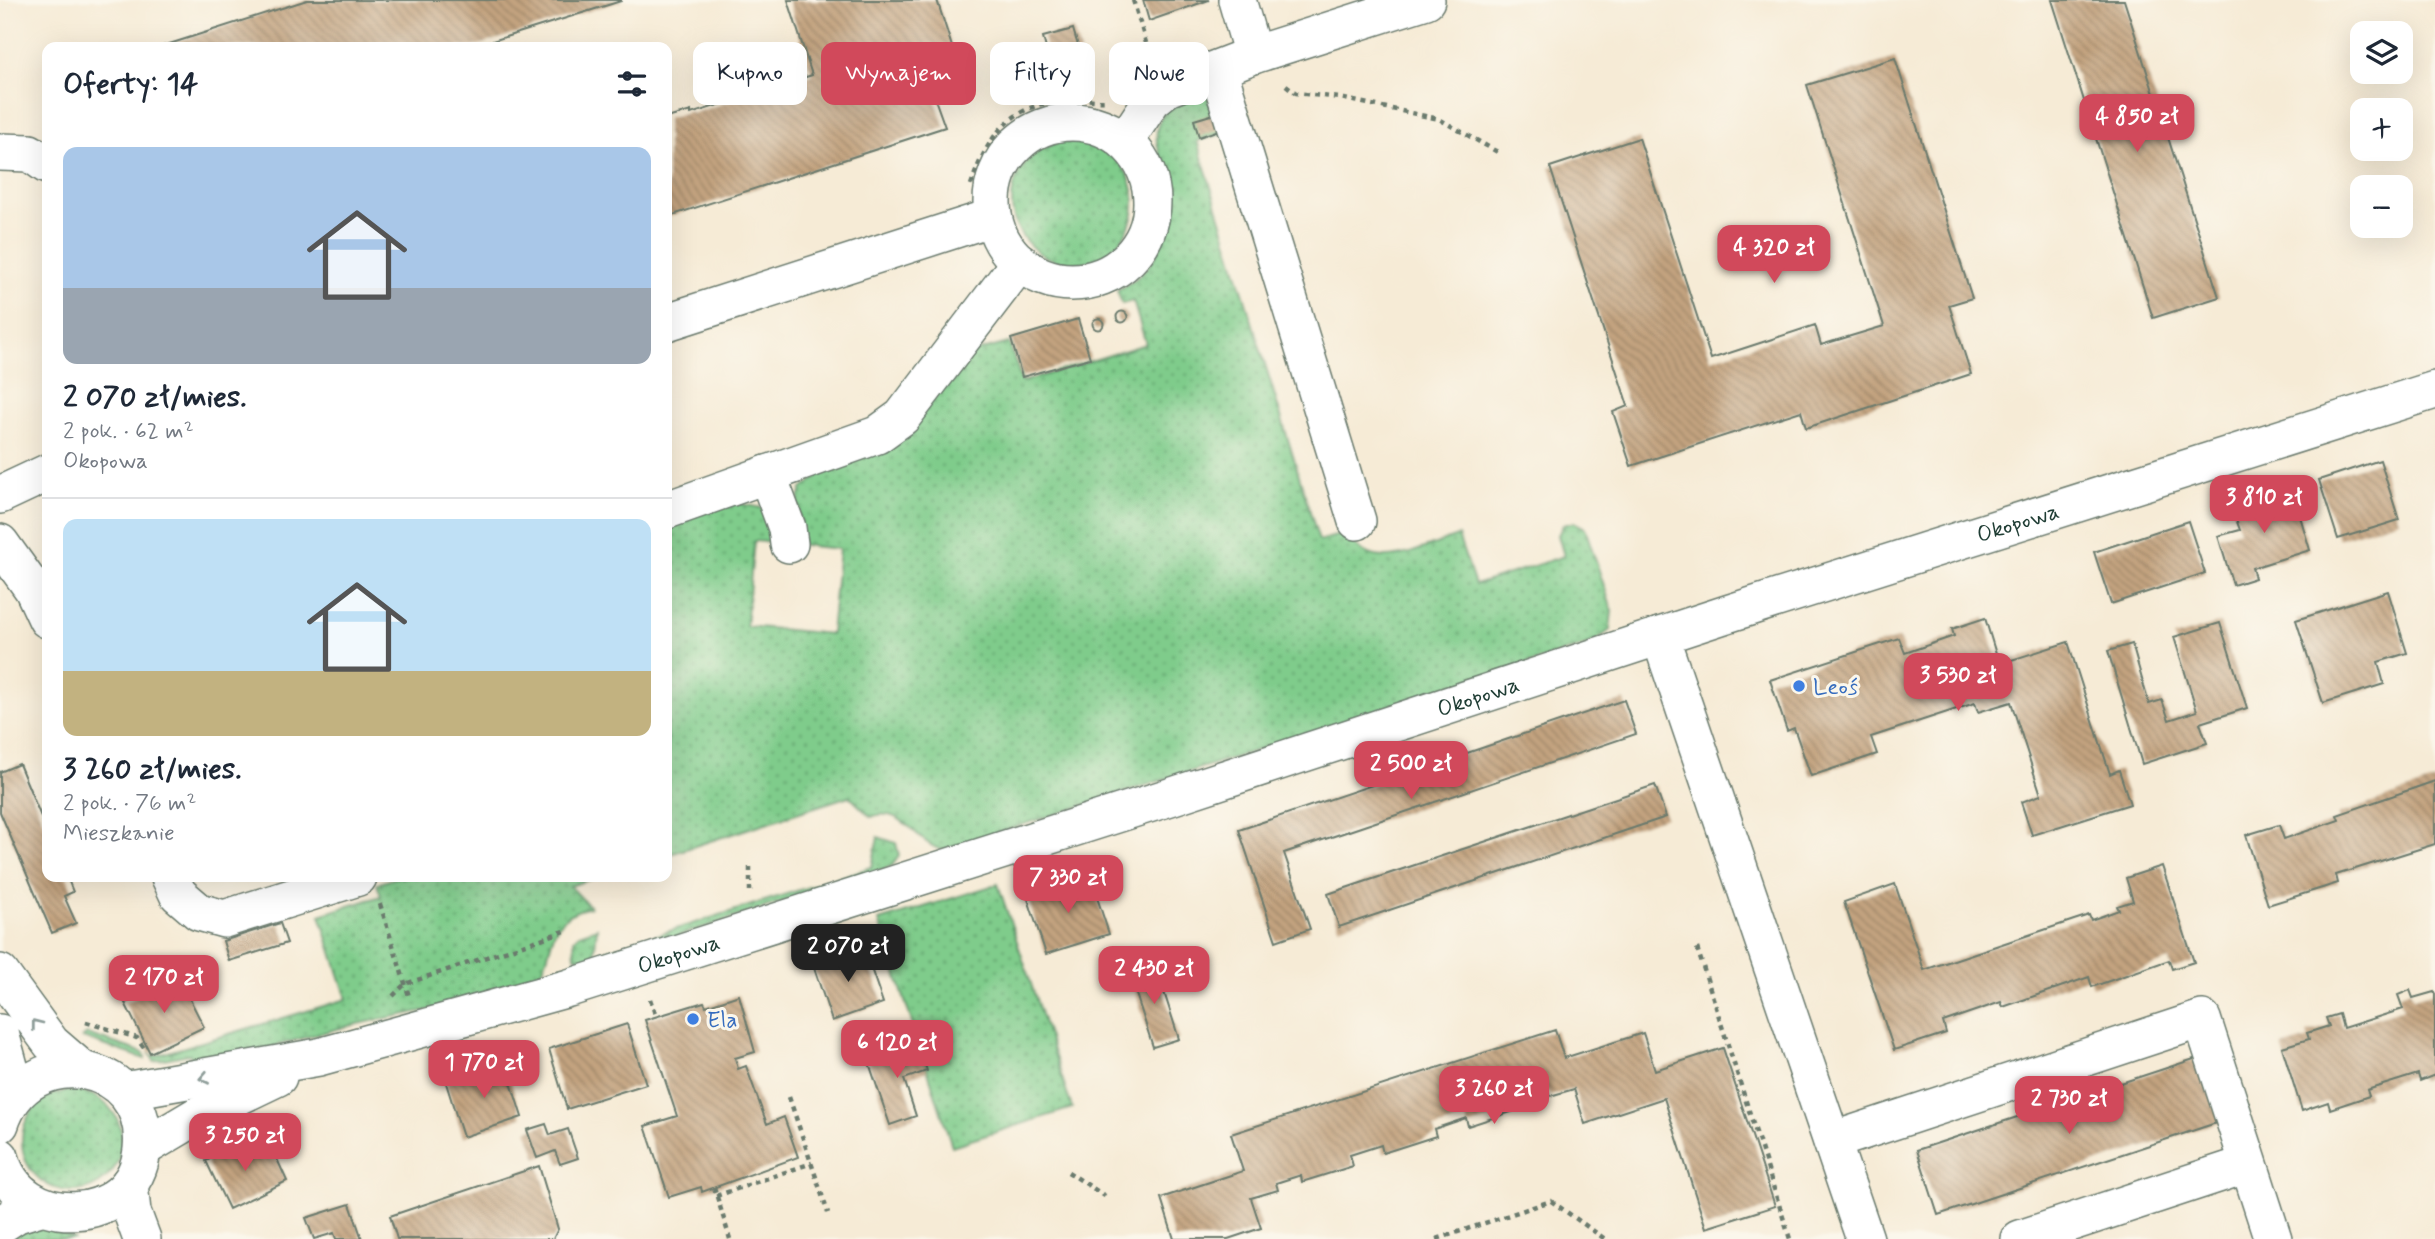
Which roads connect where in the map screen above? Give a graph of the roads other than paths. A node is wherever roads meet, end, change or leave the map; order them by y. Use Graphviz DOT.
graph roads {
  1 [pos="1237,0"];
  2 [pos="1426,0"];
  3 [pos="1253,55"];
  4 [pos="1218,69"];
  5 [pos="1125,141"];
  6 [pos="0,152"];
  7 [pos="42,161"];
  8 [pos="978,221"];
  9 [pos="1020,262"];
  10 [pos="672,320"];
  11 [pos="2435,390"];
  12 [pos="767,474"];
  13 [pos="42,475"];
  14 [pos="0,495"];
  15 [pos="672,508"];
  16 [pos="1357,521"];
  17 [pos="0,543"];
  18 [pos="789,544"];
  19 [pos="42,608"];
  20 [pos="1660,636"];
  21 [pos="172,882"];
  22 [pos="368,887"];
  23 [pos="0,974"];
  24 [pos="0,1034"];
  25 [pos="320,1056"];
  26 [pos="80,1068"];
  27 [pos="124,1091"];
  28 [pos="16,1092"];
  29 [pos="0,1124"];
  30 [pos="1832,1141"];
  31 [pos="143,1148"];
  32 [pos="0,1157"];
  33 [pos="2248,1164"];
  34 [pos="129,1184"];
  35 [pos="53,1210"];
  36 [pos="0,1225"];
  37 [pos="95,1239"];
  38 [pos="142,1239"];
  39 [pos="1865,1239"];
  40 [pos="2020,1239"];
  41 [pos="2273,1239"];
  1 -- 3 [label="street"];
  2 -- 3 [label="street"];
  3 -- 4 [label="street"];
  4 -- 5 [label="street"];
  4 -- 16 [label="street"];
  5 -- 8 [label="street"];
  5 -- 9 [label="street"];
  6 -- 7 [label="street"];
  8 -- 9 [label="street"];
  8 -- 10 [label="street"];
  9 -- 12 [label="street"];
  11 -- 20 [label="street, Okopowa"];
  12 -- 15 [label="street"];
  12 -- 18 [label="street"];
  13 -- 14 [label="street"];
  17 -- 19 [label="street"];
  20 -- 25 [label="street, Okopowa"];
  20 -- 30 [label="street"];
  21 -- 22 [label="street"];
  26 -- 23 [label="street, one-way"];
  24 -- 28 [label="street"];
  25 -- 27 [label="street, Okopowa, one-way"];
  25 -- 31 [label="street, Okopowa"];
  26 -- 27 [label="street"];
  26 -- 28 [label="street"];
  27 -- 31 [label="street"];
  28 -- 29 [label="street"];
  30 -- 33 [label="street"];
  30 -- 39 [label="street"];
  31 -- 34 [label="street"];
  32 -- 35 [label="street"];
  33 -- 40 [label="street"];
  33 -- 41 [label="street"];
  34 -- 35 [label="street"];
  34 -- 38 [label="street"];
  35 -- 36 [label="street"];
  35 -- 37 [label="street"];
}
